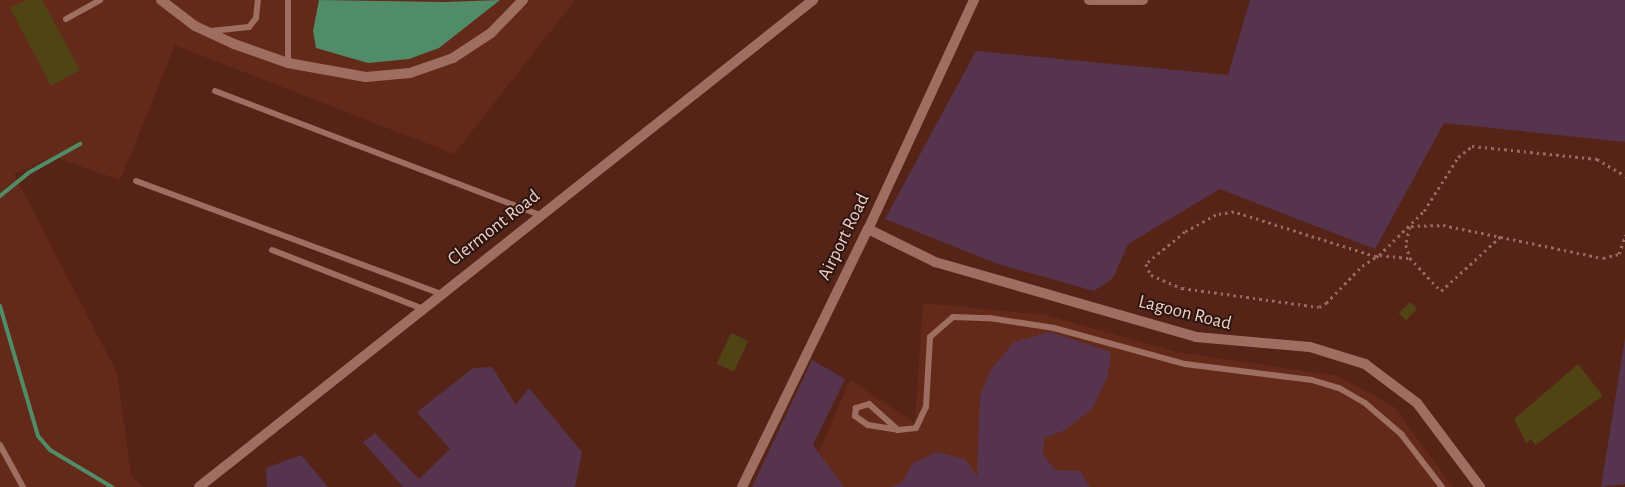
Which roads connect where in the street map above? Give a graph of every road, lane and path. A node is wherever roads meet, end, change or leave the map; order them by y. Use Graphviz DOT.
graph roads {
  1 [pos="100,0"];
  2 [pos="161,0"];
  3 [pos="258,0"];
  4 [pos="288,0"];
  5 [pos="522,0"];
  6 [pos="813,0"];
  7 [pos="974,0"];
  8 [pos="1089,0"];
  9 [pos="1143,0"];
  10 [pos="66,19"];
  11 [pos="208,31"];
  12 [pos="288,63"];
  13 [pos="216,91"];
  14 [pos="1625,176"];
  15 [pos="136,181"];
  16 [pos="539,215"];
  17 [pos="1410,226"];
  18 [pos="868,229"];
  19 [pos="1625,235"];
  20 [pos="1501,236"];
  21 [pos="272,250"];
  22 [pos="1377,256"];
  23 [pos="1410,258"];
  24 [pos="438,293"];
  25 [pos="421,308"];
  26 [pos="898,430"];
  27 [pos="0,445"];
  28 [pos="23,487"];
  29 [pos="200,487"];
  30 [pos="742,487"];
  31 [pos="1442,487"];
  32 [pos="1480,487"];
  1 -- 10 [label="lane"];
  2 -- 11 [label="street"];
  3 -- 11 [label="lane"];
  4 -- 12 [label="lane"];
  5 -- 12 [label="street"];
  6 -- 16 [label="street, Clermont Road"];
  7 -- 18 [label="street, Airport Road"];
  8 -- 9 [label="street"];
  11 -- 12 [label="street"];
  13 -- 16 [label="lane"];
  14 -- 17 [label="path"];
  15 -- 24 [label="lane"];
  16 -- 24 [label="street, Clermont Road"];
  17 -- 20 [label="path"];
  17 -- 22 [label="path"];
  17 -- 23 [label="path"];
  18 -- 30 [label="street, Airport Road"];
  18 -- 32 [label="street, Lagoon Road"];
  19 -- 20 [label="path"];
  20 -- 23 [label="path"];
  21 -- 25 [label="lane"];
  22 -- 22 [label="path"];
  22 -- 23 [label="path"];
  24 -- 25 [label="street, Clermont Road"];
  25 -- 29 [label="street, Clermont Road"];
  26 -- 26 [label="lane"];
  26 -- 31 [label="lane"];
  27 -- 28 [label="lane"];
}
